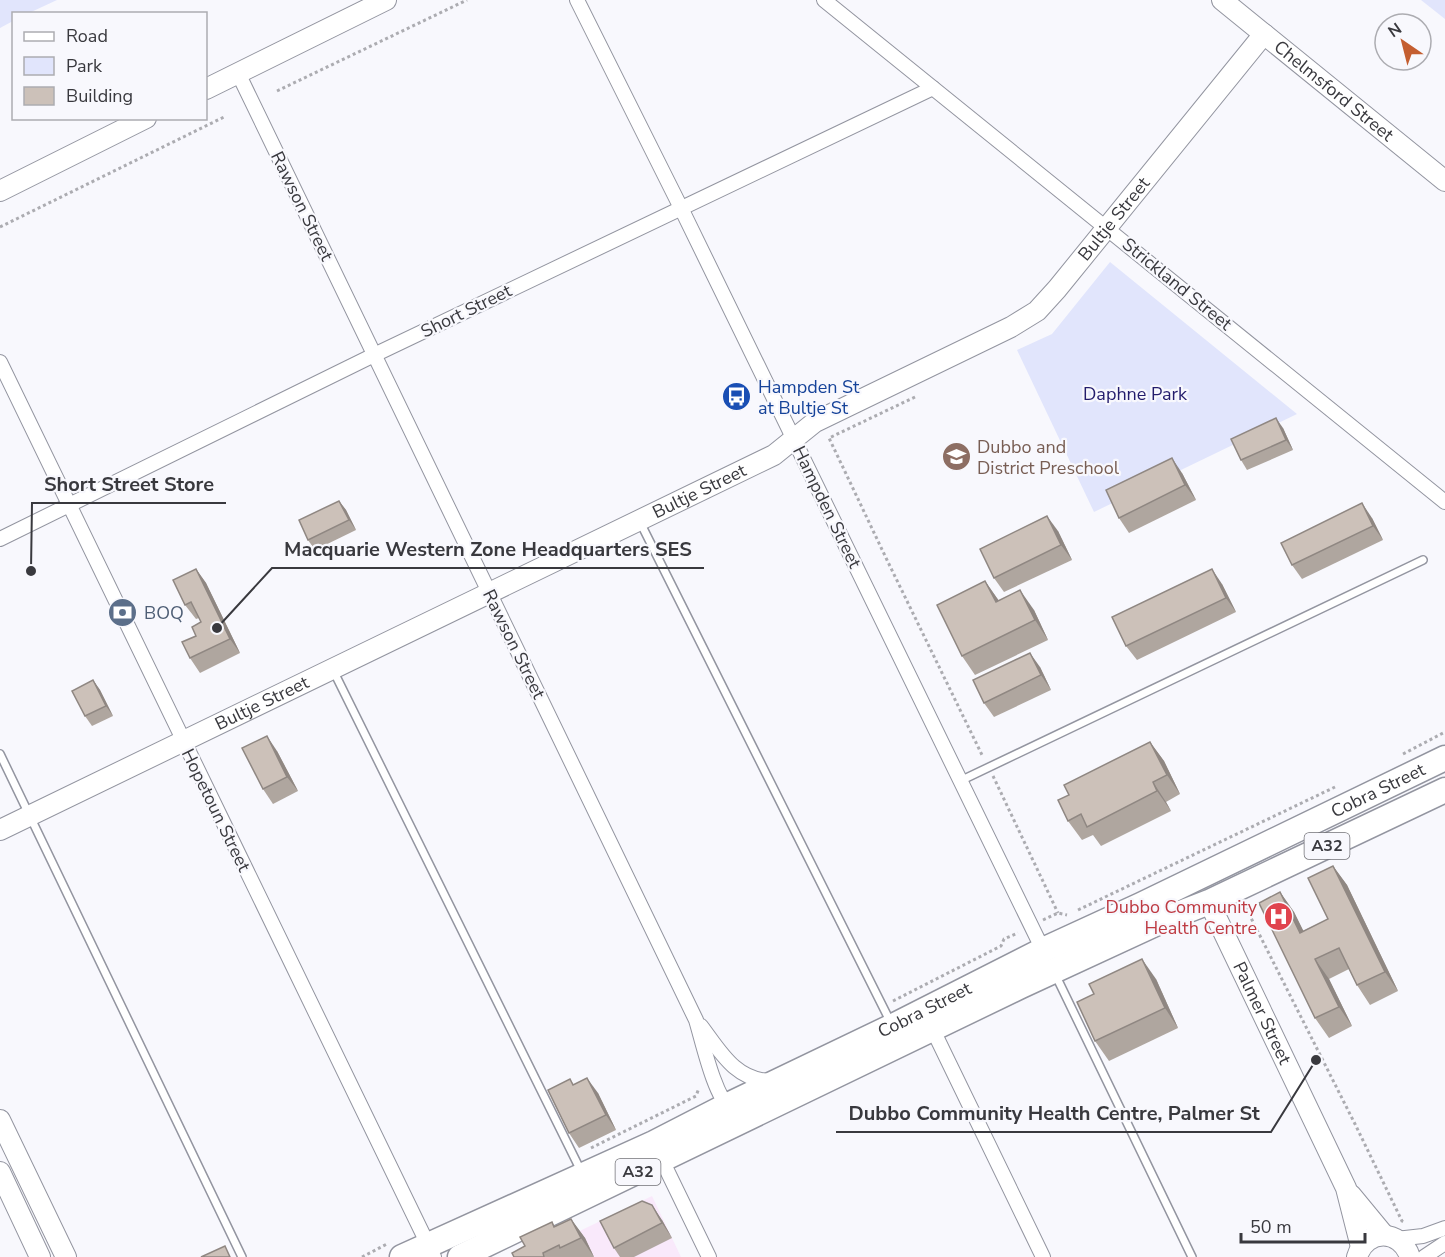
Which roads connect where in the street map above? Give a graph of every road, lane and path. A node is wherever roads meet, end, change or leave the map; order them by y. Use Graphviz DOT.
graph roads {
  1 [pos="386,0"];
  2 [pos="467,0"];
  3 [pos="577,0"];
  4 [pos="824,0"];
  5 [pos="1222,0"];
  6 [pos="1264,34"];
  7 [pos="238,73"];
  8 [pos="207,88"];
  9 [pos="933,88"];
  10 [pos="277,91"];
  11 [pos="225,117"];
  12 [pos="142,120"];
  13 [pos="1445,181"];
  14 [pos="0,191"];
  15 [pos="681,208"];
  16 [pos="0,227"];
  17 [pos="1107,227"];
  18 [pos="374,356"];
  19 [pos="0,362"];
  20 [pos="915,397"];
  21 [pos="794,439"];
  22 [pos="1445,502"];
  23 [pos="69,506"];
  24 [pos="639,519"];
  25 [pos="0,539"];
  26 [pos="1423,560"];
  27 [pos="489,592"];
  28 [pos="332,668"];
  29 [pos="1445,732"];
  30 [pos="183,742"];
  31 [pos="0,754"];
  32 [pos="1396,758"];
  33 [pos="1445,758"];
  34 [pos="986,762"];
  35 [pos="991,772"];
  36 [pos="960,781"];
  37 [pos="1343,783"];
  38 [pos="1445,790"];
  39 [pos="31,815"];
  40 [pos="0,830"];
  41 [pos="1209,902"];
  42 [pos="1141,905"];
  43 [pos="1246,908"];
  44 [pos="1058,913"];
  45 [pos="1031,926"];
  46 [pos="1048,960"];
  47 [pos="891,1019"];
  48 [pos="696,1020"];
  49 [pos="933,1030"];
  50 [pos="792,1086"];
  51 [pos="726,1106"];
  52 [pos="0,1120"];
  53 [pos="658,1152"];
  54 [pos="0,1172"];
  55 [pos="584,1176"];
  56 [pos="1346,1188"];
  57 [pos="1409,1223"];
  58 [pos="1445,1228"];
  59 [pos="1390,1237"];
  60 [pos="1445,1243"];
  61 [pos="431,1251"];
  62 [pos="1359,1252"];
  63 [pos="40,1257"];
  64 [pos="66,1257"];
  65 [pos="242,1257"];
  66 [pos="402,1257"];
  67 [pos="460,1257"];
  68 [pos="709,1257"];
  69 [pos="1043,1257"];
  70 [pos="1192,1257"];
  71 [pos="1410,1257"];
  72 [pos="1424,1257"];
  1 -- 7 [label="street"];
  2 -- 10 [label="path"];
  3 -- 15 [label="street, Hampden Street"];
  4 -- 9 [label="street, Strickland Street"];
  5 -- 6 [label="street, Chelmsford Street"];
  6 -- 13 [label="street, Chelmsford Street"];
  6 -- 17 [label="street, Bultje Street"];
  7 -- 8 [label="street"];
  7 -- 18 [label="street, Rawson Street"];
  9 -- 15 [label="street, Short Street"];
  9 -- 17 [label="street, Strickland Street"];
  11 -- 16 [label="path"];
  12 -- 14 [label="street"];
  15 -- 18 [label="street, Short Street"];
  15 -- 21 [label="street, Hampden Street"];
  17 -- 21 [label="street, Bultje Street"];
  17 -- 22 [label="street, Strickland Street"];
  18 -- 23 [label="street, Short Street"];
  18 -- 27 [label="street, Rawson Street"];
  19 -- 23 [label="street, Hopetoun Street"];
  20 -- 34 [label="path"];
  21 -- 24 [label="street, Bultje Street"];
  21 -- 36 [label="street, Hampden Street"];
  23 -- 25 [label="street, Short Street"];
  23 -- 30 [label="street, Hopetoun Street"];
  24 -- 27 [label="street, Bultje Street"];
  24 -- 47 [label="lane"];
  26 -- 36 [label="lane"];
  27 -- 28 [label="street, Bultje Street"];
  27 -- 48 [label="street, Rawson Street"];
  28 -- 30 [label="street, Bultje Street"];
  28 -- 55 [label="lane"];
  29 -- 32 [label="path"];
  30 -- 39 [label="street, Bultje Street"];
  30 -- 61 [label="street, Hopetoun Street"];
  31 -- 39 [label="lane"];
  33 -- 42 [label="highway, Cobra Street / A32"];
  35 -- 44 [label="path"];
  36 -- 45 [label="street, Hampden Street"];
  37 -- 44 [label="path"];
  38 -- 41 [label="highway, Cobra Street / A32"];
  39 -- 40 [label="street, Bultje Street"];
  39 -- 65 [label="lane"];
  41 -- 42 [label="highway"];
  41 -- 46 [label="highway, Cobra Street / A32"];
  41 -- 56 [label="street, Palmer Street"];
  42 -- 46 [label="highway, Cobra Street / A32"];
  43 -- 57 [label="path"];
  44 -- 45 [label="path"];
  45 -- 46 [label="street, Hampden Street"];
  45 -- 47 [label="path"];
  46 -- 47 [label="highway, Cobra Street / A32"];
  46 -- 49 [label="highway, Cobra Street / A32"];
  46 -- 70 [label="lane"];
  47 -- 49 [label="street"];
  47 -- 50 [label="highway, Cobra Street / A32"];
  48 -- 50 [label="street, Rawson Street"];
  48 -- 51 [label="street, Rawson Street"];
  49 -- 50 [label="highway, Cobra Street / A32"];
  49 -- 69 [label="street"];
  50 -- 51 [label="highway, Cobra Street / A32"];
  50 -- 53 [label="highway, Cobra Street / A32"];
  51 -- 53 [label="highway, Cobra Street / A32"];
  52 -- 64 [label="street"];
  53 -- 55 [label="highway, Cobra Street / A32"];
  53 -- 67 [label="highway, Cobra Street / A32"];
  53 -- 68 [label="street"];
  54 -- 63 [label="street"];
  55 -- 61 [label="highway, Cobra Street / A32"];
  56 -- 59 [label="street, Palmer Street"];
  56 -- 62 [label="street, Palmer Street"];
  58 -- 59 [label="street"];
  59 -- 62 [label="street"];
  59 -- 71 [label="street, Palmer Street"];
  60 -- 72 [label="street"];
  61 -- 66 [label="highway, Cobra Street / A32"];
}
